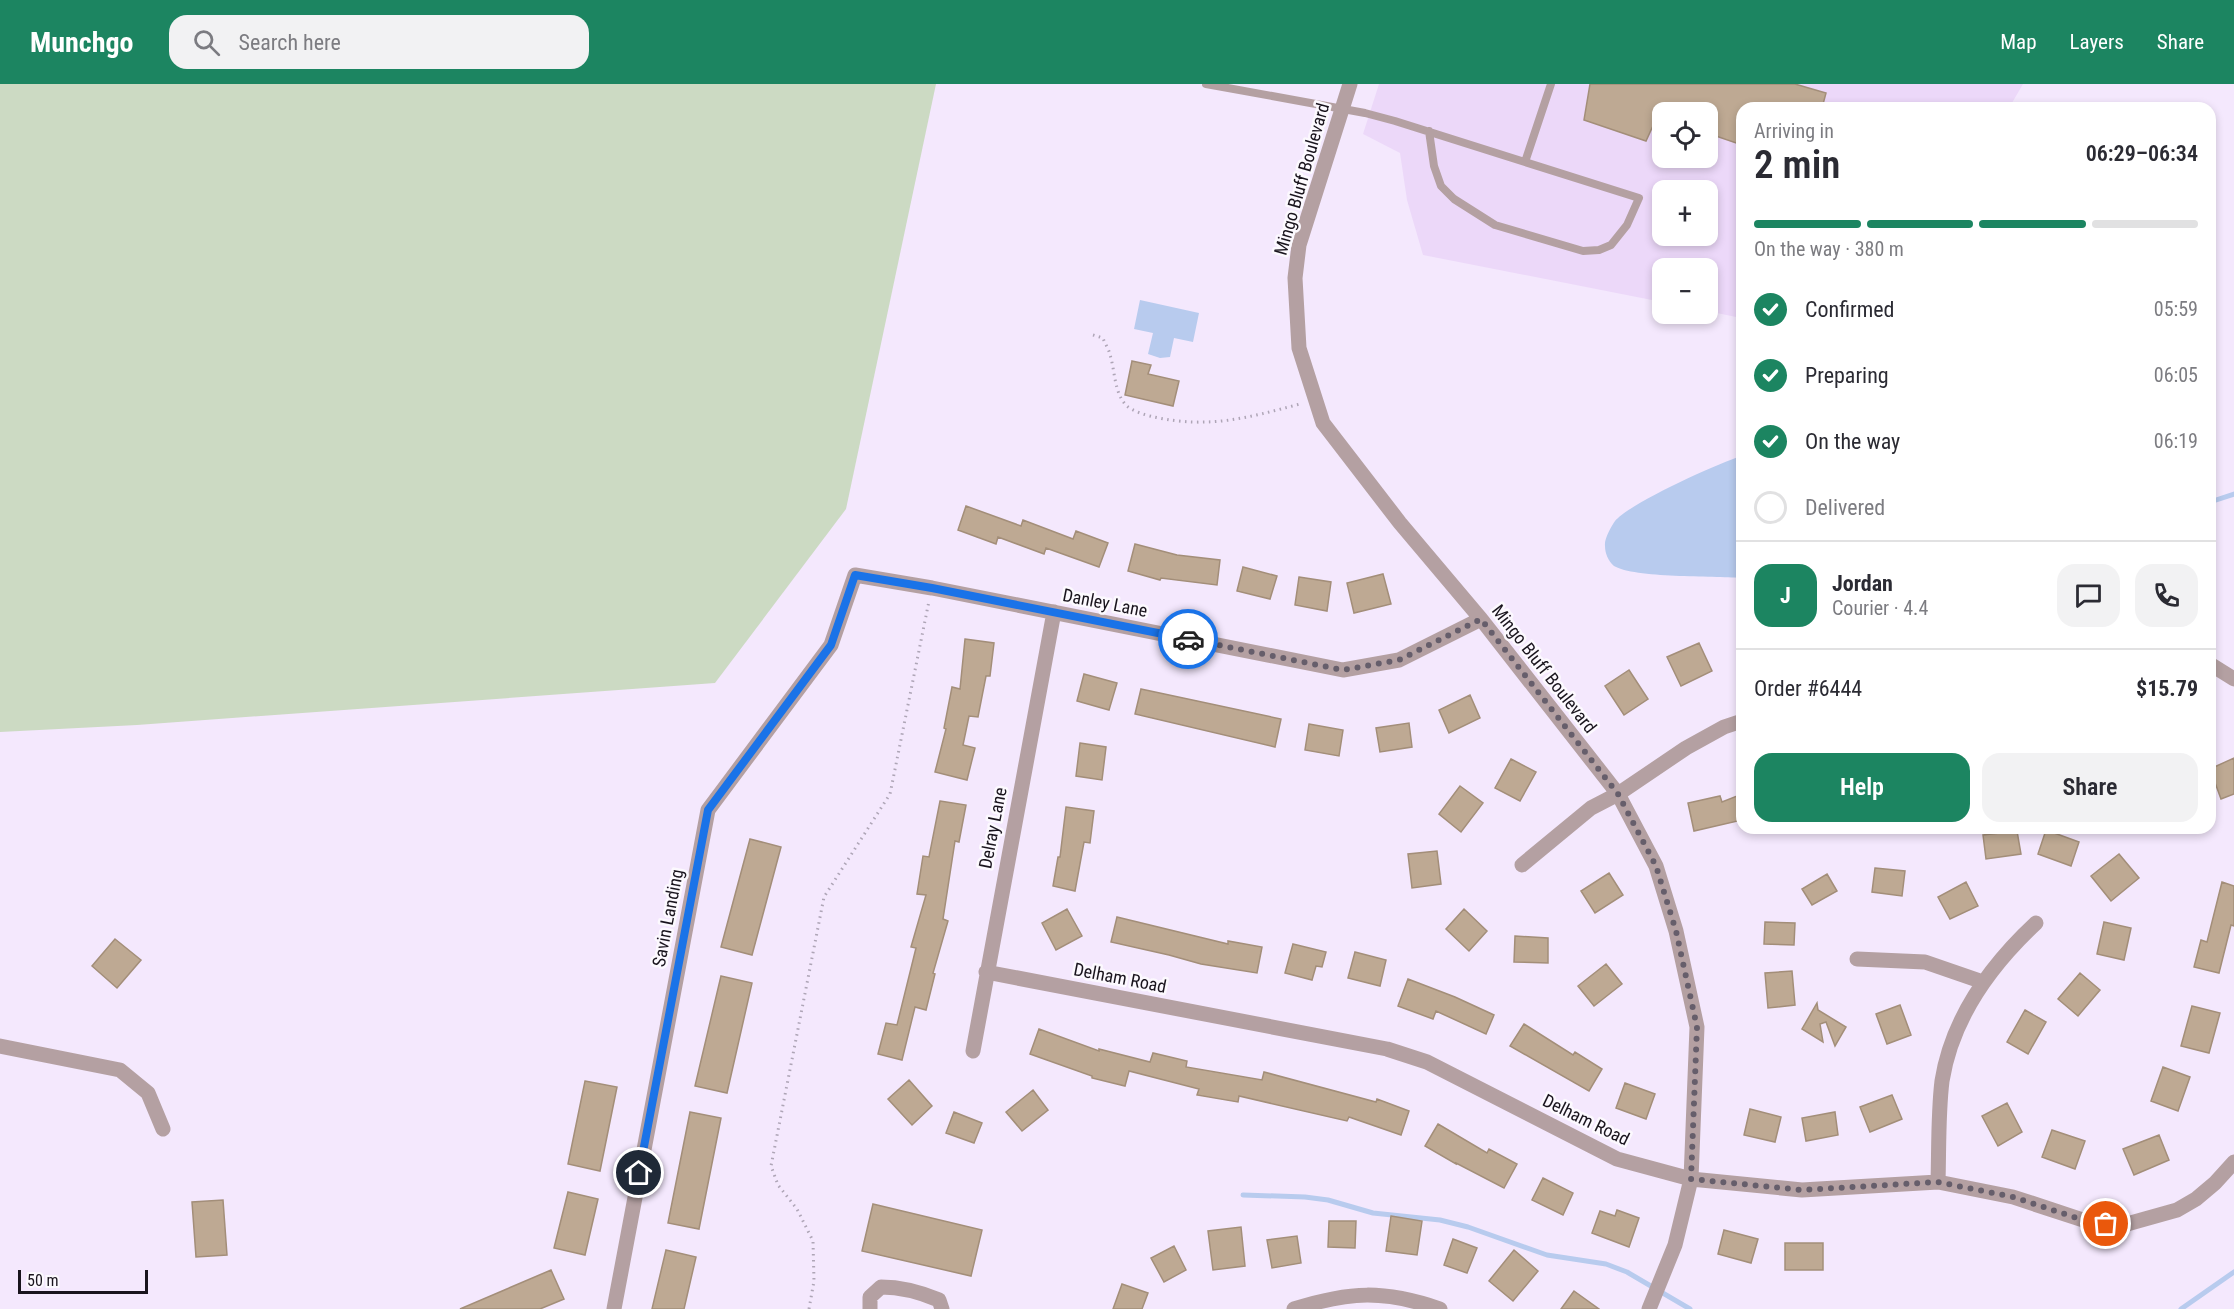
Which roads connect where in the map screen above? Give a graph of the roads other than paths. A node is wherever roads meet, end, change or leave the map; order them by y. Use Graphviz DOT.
graph roads {
  1 [pos="1206,84"];
  2 [pos="1350,84"];
  3 [pos="1551,84"];
  4 [pos="1342,110"];
  5 [pos="1429,131"];
  6 [pos="1525,162"];
  7 [pos="855,575"];
  8 [pos="1054,612"];
  9 [pos="1481,619"];
  10 [pos="2216,668"];
  11 [pos="2234,680"];
  12 [pos="1736,723"];
  13 [pos="1618,794"];
  14 [pos="1522,865"];
  15 [pos="2037,923"];
  16 [pos="1857,960"];
  17 [pos="986,972"];
  18 [pos="1983,981"];
  19 [pos="0,1046"];
  20 [pos="973,1051"];
  21 [pos="163,1129"];
  22 [pos="2234,1162"];
  23 [pos="1691,1179"];
  24 [pos="1938,1182"];
  25 [pos="614,1309"];
  26 [pos="870,1309"];
  27 [pos="942,1309"];
  28 [pos="1294,1309"];
  29 [pos="1440,1309"];
  30 [pos="1649,1309"];
  1 -- 4 [label="lane"];
  2 -- 4 [label="street, Mingo Bluff Boulevard"];
  3 -- 6 [label="lane"];
  4 -- 5 [label="lane"];
  4 -- 9 [label="street, Mingo Bluff Boulevard"];
  5 -- 6 [label="lane"];
  5 -- 6 [label="lane"];
  7 -- 8 [label="street, Danley Lane"];
  7 -- 25 [label="street, Savin Landing"];
  8 -- 9 [label="street, Danley Lane"];
  8 -- 17 [label="street, Delray Lane"];
  9 -- 13 [label="street, Mingo Bluff Boulevard"];
  10 -- 11 [label="street"];
  12 -- 13 [label="street"];
  13 -- 14 [label="street"];
  13 -- 23 [label="street, Mingo Bluff Boulevard"];
  15 -- 18 [label="street"];
  16 -- 18 [label="street"];
  17 -- 20 [label="street, Delray Lane"];
  17 -- 23 [label="street, Delham Road"];
  18 -- 24 [label="street"];
  19 -- 21 [label="street"];
  22 -- 24 [label="street, Delham Road"];
  23 -- 24 [label="street, Delham Road"];
  23 -- 30 [label="street, Mingo Bluff Boulevard"];
  26 -- 27 [label="street"];
  28 -- 29 [label="street"];
}
